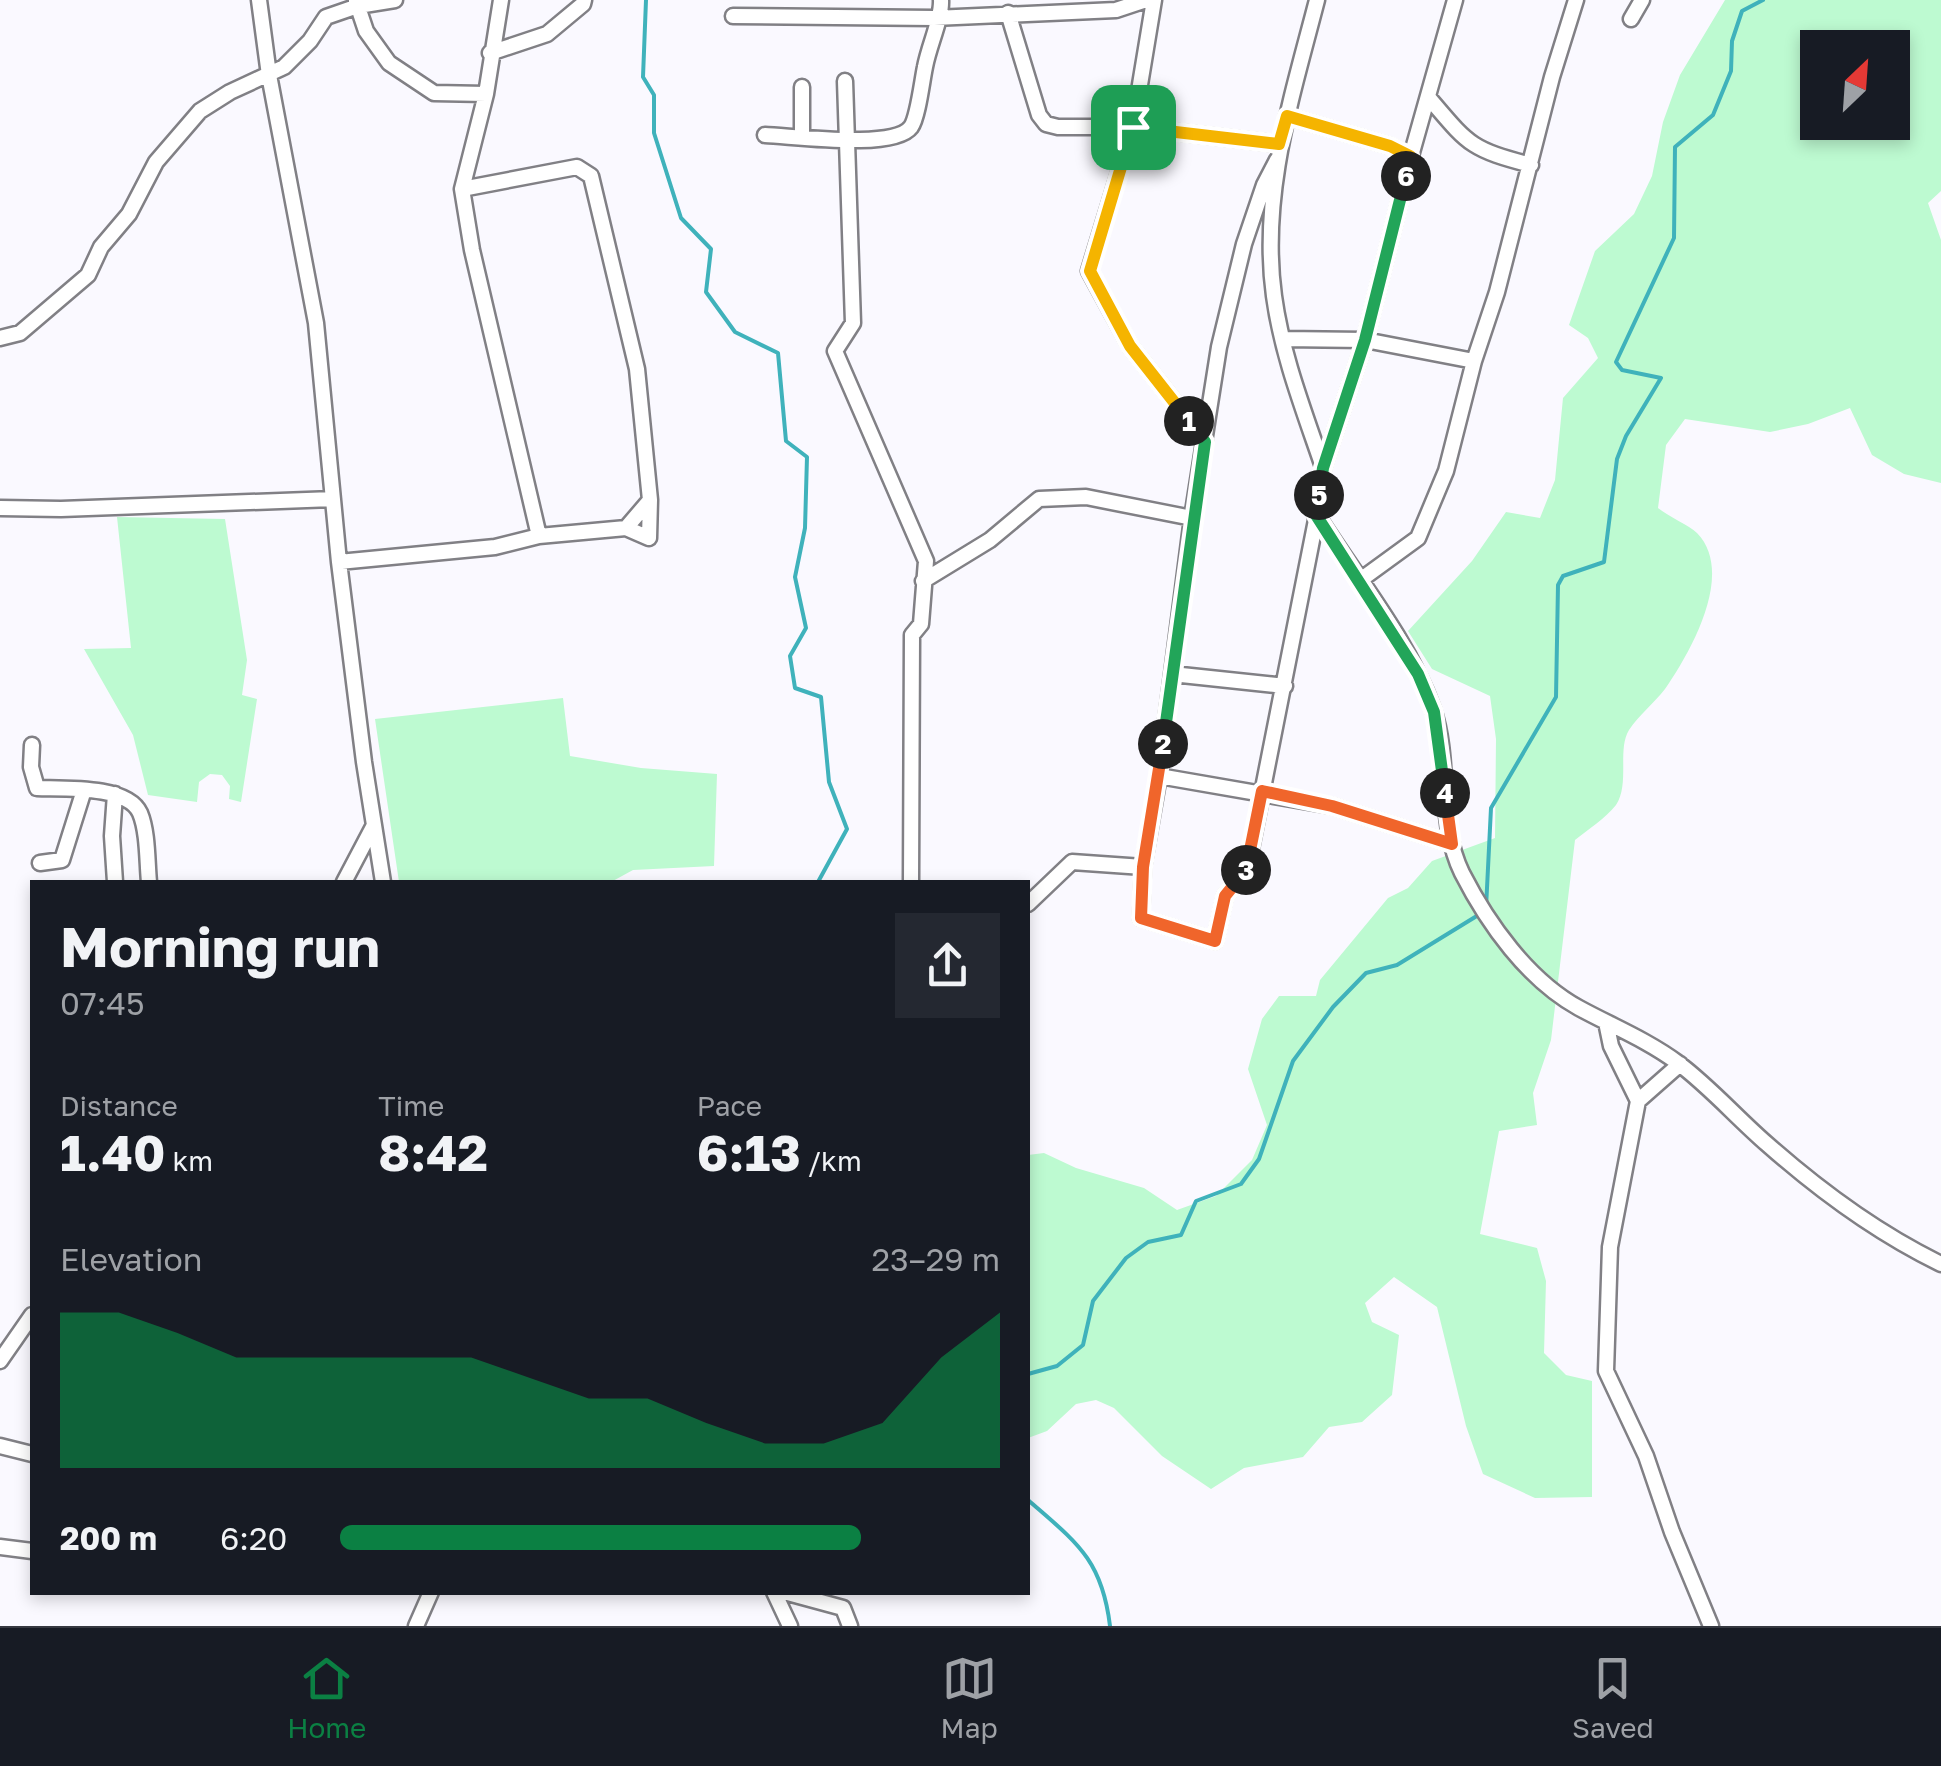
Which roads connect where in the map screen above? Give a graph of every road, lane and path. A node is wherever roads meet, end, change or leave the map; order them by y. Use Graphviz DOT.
graph roads {
  1 [pos="260,0"];
  2 [pos="395,0"];
  3 [pos="501,0"];
  4 [pos="584,0"];
  5 [pos="941,0"];
  6 [pos="1146,0"];
  7 [pos="1154,0"];
  8 [pos="1317,0"];
  9 [pos="1455,0"];
  10 [pos="1576,0"];
  11 [pos="1642,0"];
  12 [pos="357,3"];
  13 [pos="1008,13"];
  14 [pos="733,16"];
  15 [pos="942,17"];
  16 [pos="1631,19"];
  17 [pos="490,53"];
  18 [pos="269,75"];
  19 [pos="844,82"];
  20 [pos="802,87"];
  21 [pos="486,94"];
  22 [pos="1429,98"];
  23 [pos="1287,116"];
  24 [pos="1133,127"];
  25 [pos="766,135"];
  26 [pos="802,136"];
  27 [pos="848,140"];
  28 [pos="1279,144"];
  29 [pos="1410,156"];
  30 [pos="1276,160"];
  31 [pos="1530,165"];
  32 [pos="462,189"];
  33 [pos="1244,244"];
  34 [pos="1272,250"];
  35 [pos="0,338"];
  36 [pos="1283,340"];
  37 [pos="1365,340"];
  38 [pos="1474,361"];
  39 [pos="1205,442"];
  40 [pos="1323,468"];
  41 [pos="332,500"];
  42 [pos="650,500"];
  43 [pos="0,508"];
  44 [pos="1316,515"];
  45 [pos="1192,518"];
  46 [pos="626,528"];
  47 [pos="539,536"];
  48 [pos="339,562"];
  49 [pos="923,581"];
  50 [pos="1359,581"];
  51 [pos="1172,674"];
  52 [pos="1285,686"];
  53 [pos="32,745"];
  54 [pos="1159,776"];
  55 [pos="84,790"];
  56 [pos="1262,791"];
  57 [pos="114,794"];
  58 [pos="375,825"];
  59 [pos="1452,844"];
  60 [pos="40,863"];
  61 [pos="1143,867"];
  62 [pos="115,880"];
  63 [pos="149,880"];
  64 [pos="345,880"];
  65 [pos="383,880"];
  66 [pos="911,880"];
  67 [pos="1030,902"];
  68 [pos="1606,1022"];
  69 [pos="1680,1064"];
  70 [pos="1638,1100"];
  71 [pos="1941,1264"];
  72 [pos="30,1318"];
  73 [pos="0,1361"];
  74 [pos="0,1446"];
  75 [pos="30,1454"];
  76 [pos="0,1547"];
  77 [pos="30,1551"];
  78 [pos="430,1595"];
  79 [pos="775,1595"];
  80 [pos="795,1595"];
  81 [pos="416,1626"];
  82 [pos="790,1626"];
  83 [pos="850,1626"];
  84 [pos="1711,1626"];
  1 -- 18 [label="street"];
  2 -- 12 [label="street"];
  3 -- 17 [label="street"];
  4 -- 17 [label="street"];
  5 -- 15 [label="street"];
  6 -- 13 [label="street"];
  7 -- 24 [label="street"];
  8 -- 23 [label="street"];
  9 -- 22 [label="street"];
  10 -- 31 [label="street"];
  11 -- 16 [label="street"];
  12 -- 18 [label="street"];
  12 -- 21 [label="street"];
  13 -- 15 [label="street"];
  13 -- 24 [label="street"];
  14 -- 15 [label="street"];
  15 -- 27 [label="street"];
  17 -- 21 [label="street"];
  18 -- 35 [label="street"];
  18 -- 41 [label="street"];
  19 -- 27 [label="street"];
  20 -- 26 [label="street"];
  21 -- 32 [label="street"];
  22 -- 29 [label="street"];
  22 -- 31 [label="street"];
  23 -- 28 [label="street"];
  23 -- 29 [label="street"];
  24 -- 28 [label="street"];
  24 -- 39 [label="street"];
  25 -- 26 [label="street"];
  26 -- 27 [label="street"];
  27 -- 49 [label="street"];
  28 -- 30 [label="street"];
  29 -- 37 [label="street"];
  30 -- 33 [label="street"];
  30 -- 34 [label="street"];
  31 -- 38 [label="street"];
  32 -- 42 [label="street"];
  32 -- 47 [label="street"];
  33 -- 34 [label="street"];
  33 -- 39 [label="street"];
  34 -- 36 [label="street"];
  36 -- 37 [label="street"];
  36 -- 40 [label="street"];
  37 -- 38 [label="street"];
  37 -- 40 [label="street"];
  38 -- 50 [label="street"];
  39 -- 45 [label="street"];
  40 -- 44 [label="street"];
  41 -- 43 [label="street"];
  41 -- 48 [label="street"];
  42 -- 46 [label="street"];
  42 -- 46 [label="street"];
  44 -- 50 [label="street"];
  44 -- 52 [label="street"];
  45 -- 49 [label="street"];
  45 -- 51 [label="street"];
  46 -- 47 [label="street"];
  47 -- 48 [label="street"];
  48 -- 58 [label="street"];
  49 -- 66 [label="street"];
  50 -- 59 [label="street"];
  51 -- 52 [label="street"];
  51 -- 54 [label="street"];
  52 -- 56 [label="street"];
  53 -- 55 [label="street"];
  54 -- 56 [label="street"];
  54 -- 61 [label="street"];
  55 -- 57 [label="street"];
  55 -- 60 [label="street"];
  56 -- 59 [label="street"];
  56 -- 61 [label="street"];
  57 -- 62 [label="street"];
  57 -- 63 [label="street"];
  58 -- 64 [label="street"];
  58 -- 65 [label="street"];
  59 -- 68 [label="street"];
  61 -- 67 [label="street"];
  68 -- 69 [label="street"];
  68 -- 70 [label="street"];
  69 -- 70 [label="street"];
  69 -- 71 [label="street"];
  70 -- 84 [label="street"];
  72 -- 73 [label="street"];
  74 -- 75 [label="street"];
  76 -- 77 [label="street"];
  78 -- 81 [label="street"];
  79 -- 82 [label="street"];
  80 -- 83 [label="street"];
}
